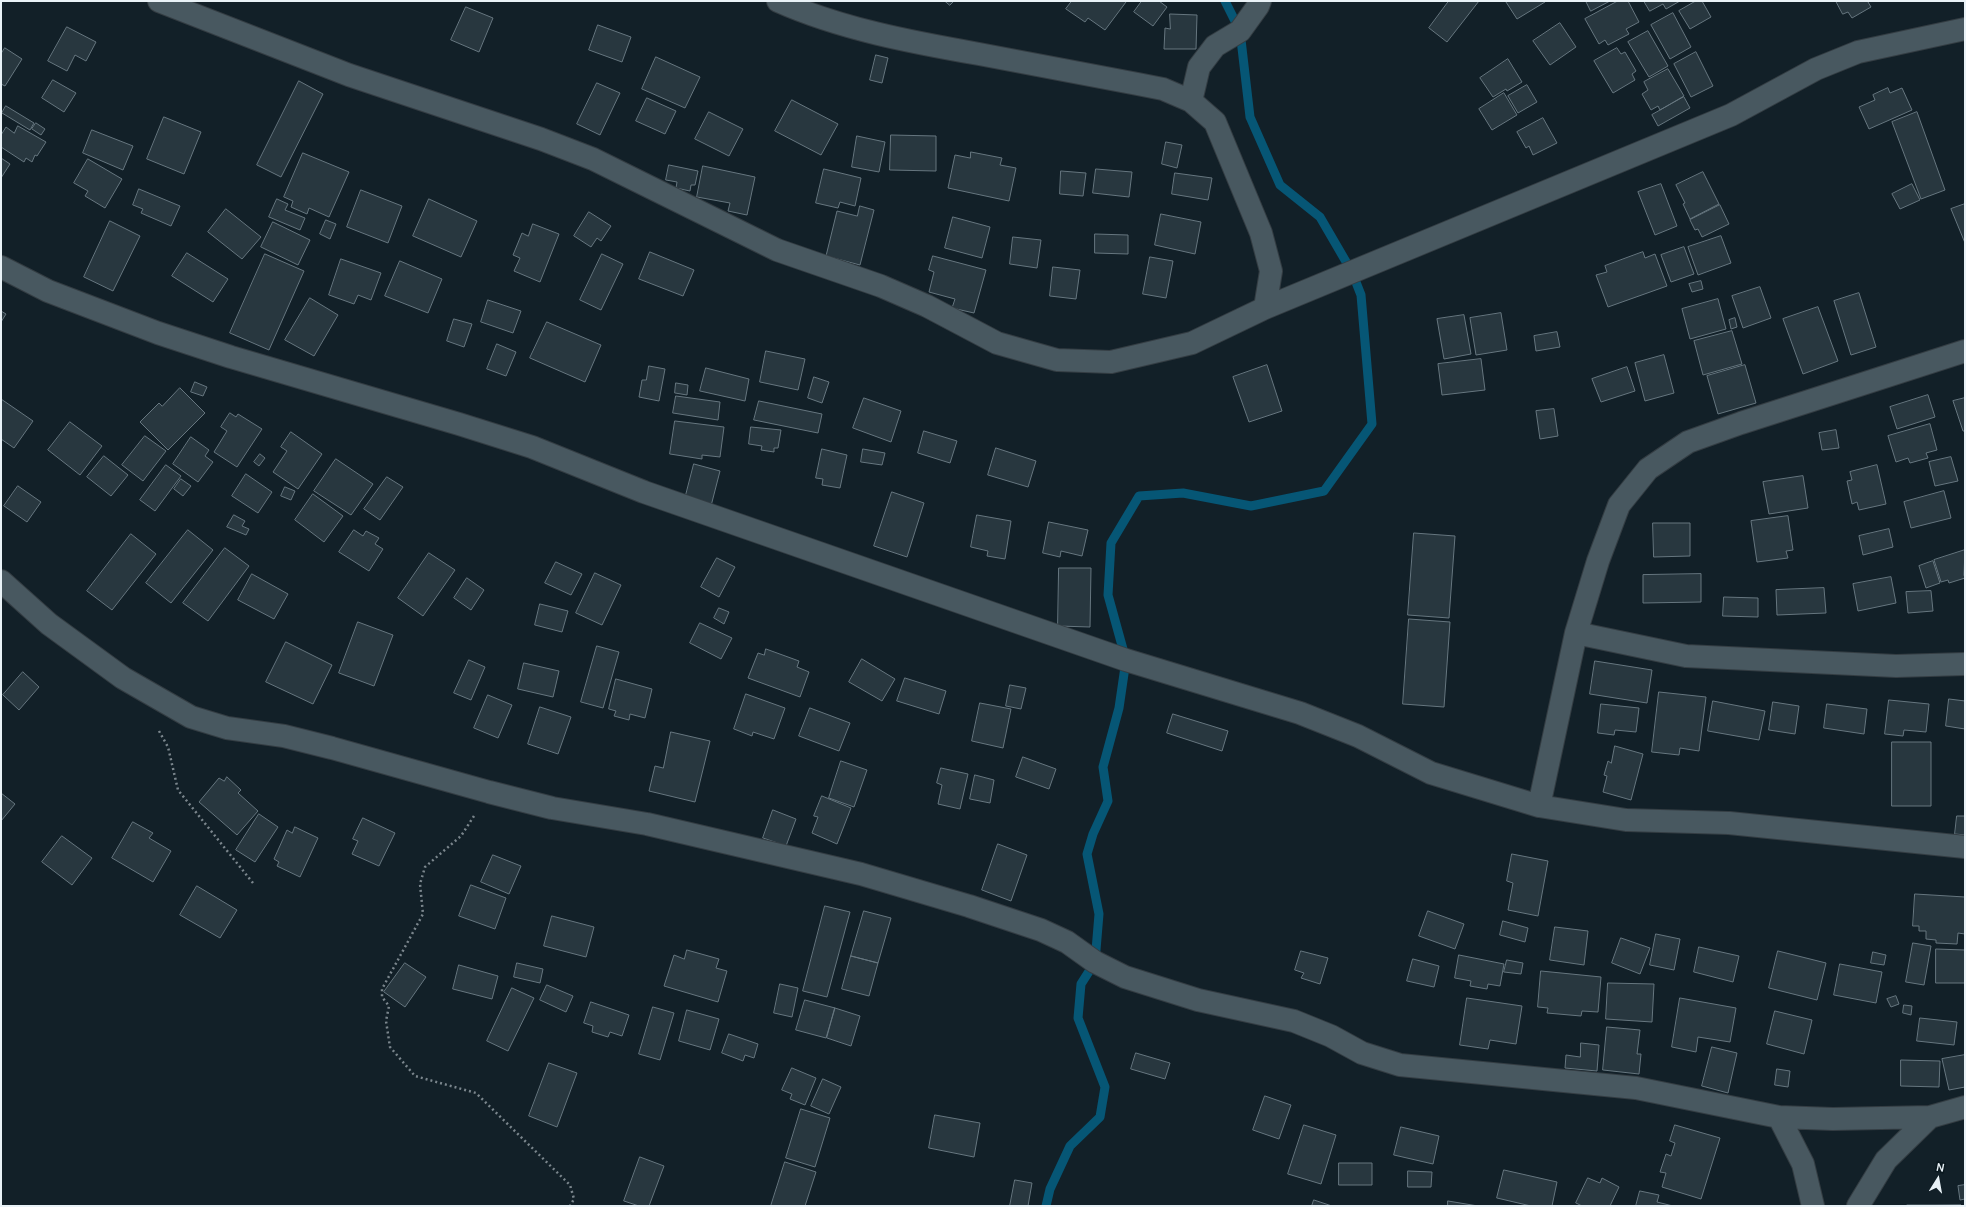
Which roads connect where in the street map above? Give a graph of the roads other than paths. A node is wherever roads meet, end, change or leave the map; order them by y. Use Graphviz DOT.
graph roads {
  1 [pos="159,1"];
  2 [pos="778,1"];
  3 [pos="1260,1"];
  4 [pos="1965,29"];
  5 [pos="1191,101"];
  6 [pos="1,268"];
  7 [pos="1265,308"];
  8 [pos="1965,351"];
  9 [pos="1,581"];
  10 [pos="1576,633"];
  11 [pos="1965,664"];
  12 [pos="1539,806"];
  13 [pos="1965,847"];
  14 [pos="1965,1107"];
  15 [pos="1779,1117"];
  16 [pos="1930,1117"];
  17 [pos="1813,1206"];
  18 [pos="1858,1206"];
  1 -- 7 [label="street"];
  2 -- 5 [label="street"];
  3 -- 5 [label="street"];
  4 -- 7 [label="street"];
  5 -- 7 [label="street"];
  6 -- 12 [label="street"];
  8 -- 10 [label="street"];
  9 -- 15 [label="street"];
  10 -- 11 [label="street"];
  10 -- 12 [label="street"];
  12 -- 13 [label="street"];
  14 -- 16 [label="street"];
  15 -- 16 [label="street"];
  15 -- 17 [label="street"];
  16 -- 18 [label="street"];
}
